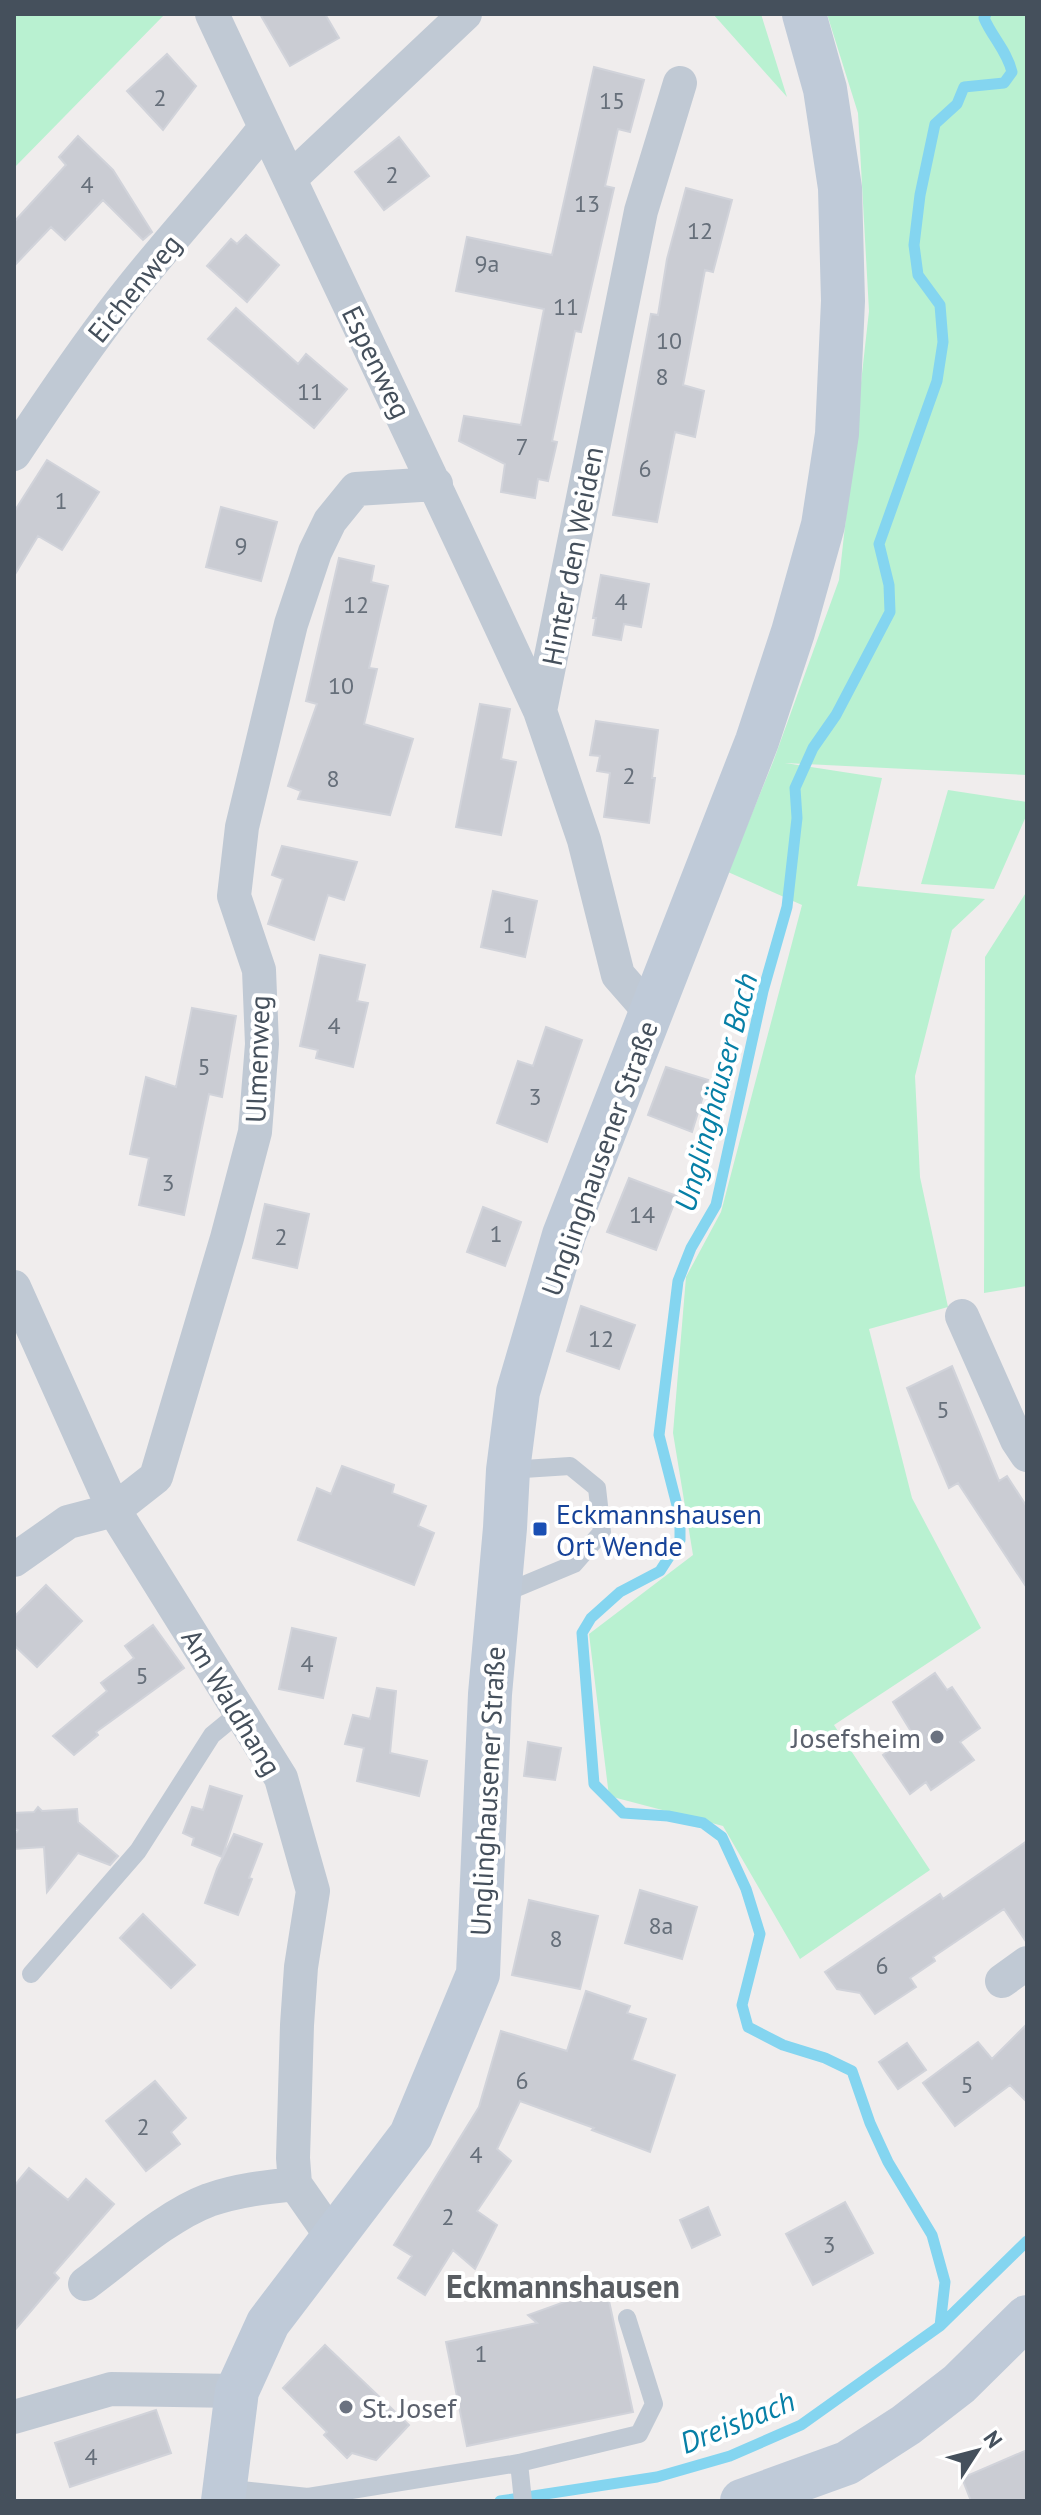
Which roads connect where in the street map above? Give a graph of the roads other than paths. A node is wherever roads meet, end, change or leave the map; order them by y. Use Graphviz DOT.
graph roads {
  1 [pos="212,14"];
  2 [pos="465,14"];
  3 [pos="804,14"];
  4 [pos="680,83"];
  5 [pos="264,129"];
  6 [pos="291,178"];
  7 [pos="14,454"];
  8 [pos="436,484"];
  9 [pos="540,711"];
  10 [pos="652,1014"];
  11 [pos="14,1287"];
  12 [pos="962,1316"];
  13 [pos="1027,1455"];
  14 [pos="508,1470"];
  15 [pos="114,1510"];
  16 [pos="14,1560"];
  17 [pos="500,1595"];
  18 [pos="240,1712"];
  19 [pos="31,1974"];
  20 [pos="295,2184"];
  21 [pos="332,2237"];
  22 [pos="85,2284"];
  23 [pos="1027,2317"];
  24 [pos="627,2318"];
  25 [pos="237,2391"];
  26 [pos="14,2417"];
  27 [pos="519,2469"];
  28 [pos="223,2495"];
  29 [pos="523,2501"];
  30 [pos="742,2501"];
  1 -- 5 [label="street, Espenweg"];
  2 -- 6 [label="street"];
  3 -- 10 [label="main road, Unglinghausener Straße"];
  4 -- 9 [label="street, Hinter den Weiden"];
  5 -- 6 [label="street, Espenweg"];
  5 -- 7 [label="street, Eichenweg"];
  6 -- 8 [label="street, Espenweg"];
  8 -- 9 [label="street, Espenweg"];
  8 -- 15 [label="street, Ulmenweg"];
  9 -- 10 [label="street"];
  10 -- 14 [label="main road, Unglinghausener Straße"];
  11 -- 15 [label="street, Am Waldhang"];
  12 -- 13 [label="street"];
  14 -- 17 [label="main road, Unglinghausener Straße"];
  14 -- 17 [label="lane"];
  15 -- 16 [label="street"];
  15 -- 18 [label="street, Am Waldhang"];
  17 -- 21 [label="main road, Unglinghausener Straße"];
  18 -- 19 [label="lane"];
  18 -- 20 [label="street, Am Waldhang"];
  20 -- 21 [label="street"];
  20 -- 22 [label="street"];
  21 -- 25 [label="main road, Unglinghausener Straße"];
  23 -- 30 [label="main road"];
  24 -- 27 [label="lane"];
  25 -- 26 [label="street"];
  25 -- 28 [label="main road, Unglinghausener Straße"];
  27 -- 28 [label="lane"];
  27 -- 29 [label="lane"];
}
